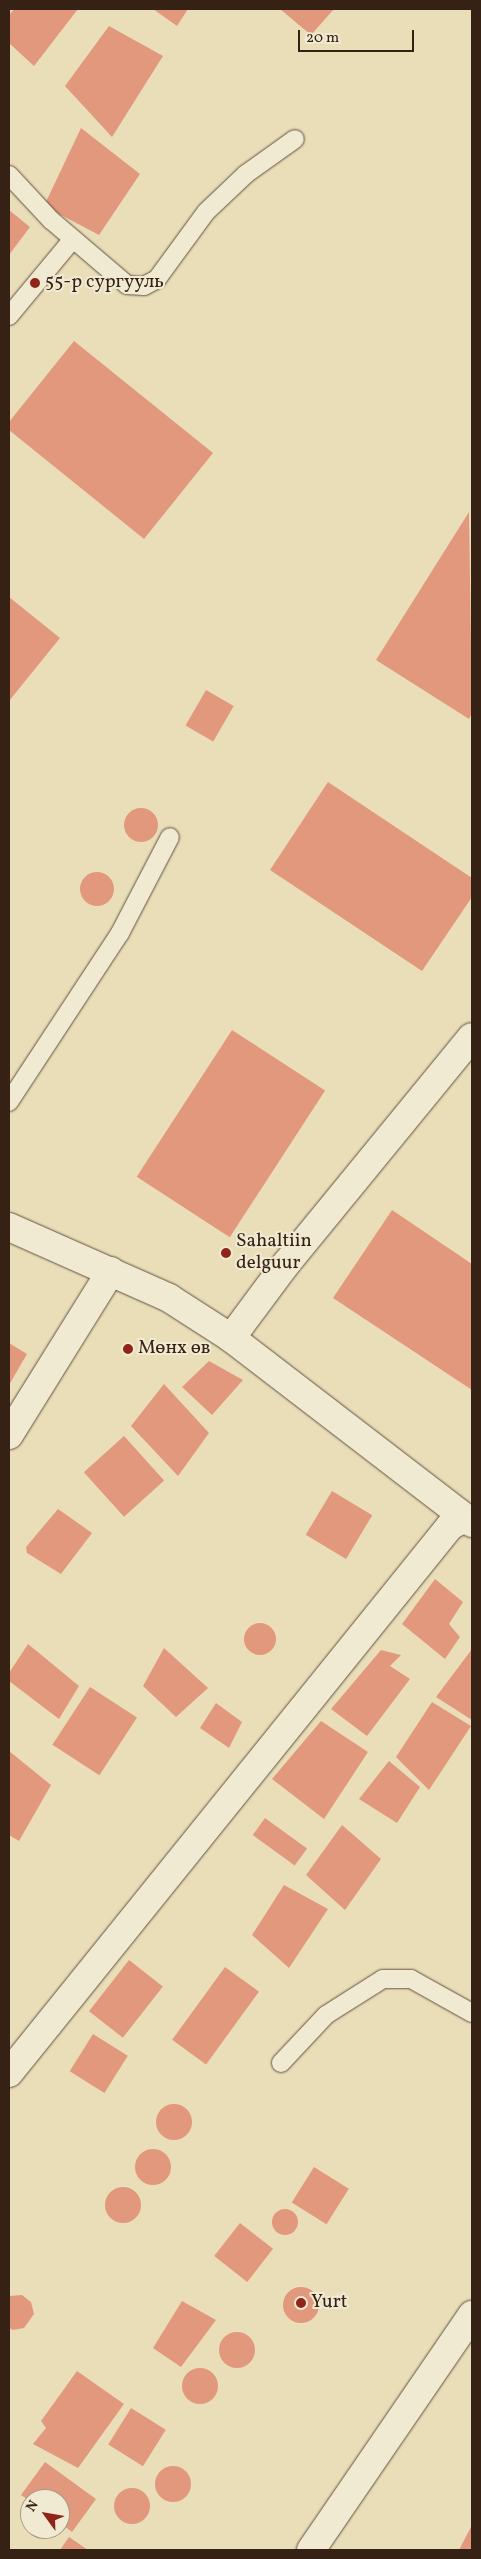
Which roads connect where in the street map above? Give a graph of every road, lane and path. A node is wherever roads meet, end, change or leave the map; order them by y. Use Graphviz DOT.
graph roads {
  1 [pos="295,139"];
  2 [pos="9,175"];
  3 [pos="73,239"];
  4 [pos="9,316"];
  5 [pos="170,837"];
  6 [pos="472,1037"];
  7 [pos="9,1102"];
  8 [pos="9,1227"];
  9 [pos="111,1271"];
  10 [pos="231,1338"];
  11 [pos="9,1435"];
  12 [pos="468,1521"];
  13 [pos="472,2013"];
  14 [pos="281,2063"];
  15 [pos="9,2073"];
  16 [pos="472,2315"];
  17 [pos="311,2550"];
  1 -- 3 [label="lane"];
  2 -- 3 [label="lane"];
  3 -- 4 [label="lane"];
  5 -- 7 [label="lane"];
  6 -- 10 [label="street"];
  8 -- 9 [label="street"];
  9 -- 10 [label="street"];
  9 -- 11 [label="street"];
  10 -- 12 [label="street"];
  12 -- 15 [label="street"];
  13 -- 14 [label="lane"];
  16 -- 17 [label="street"];
}
